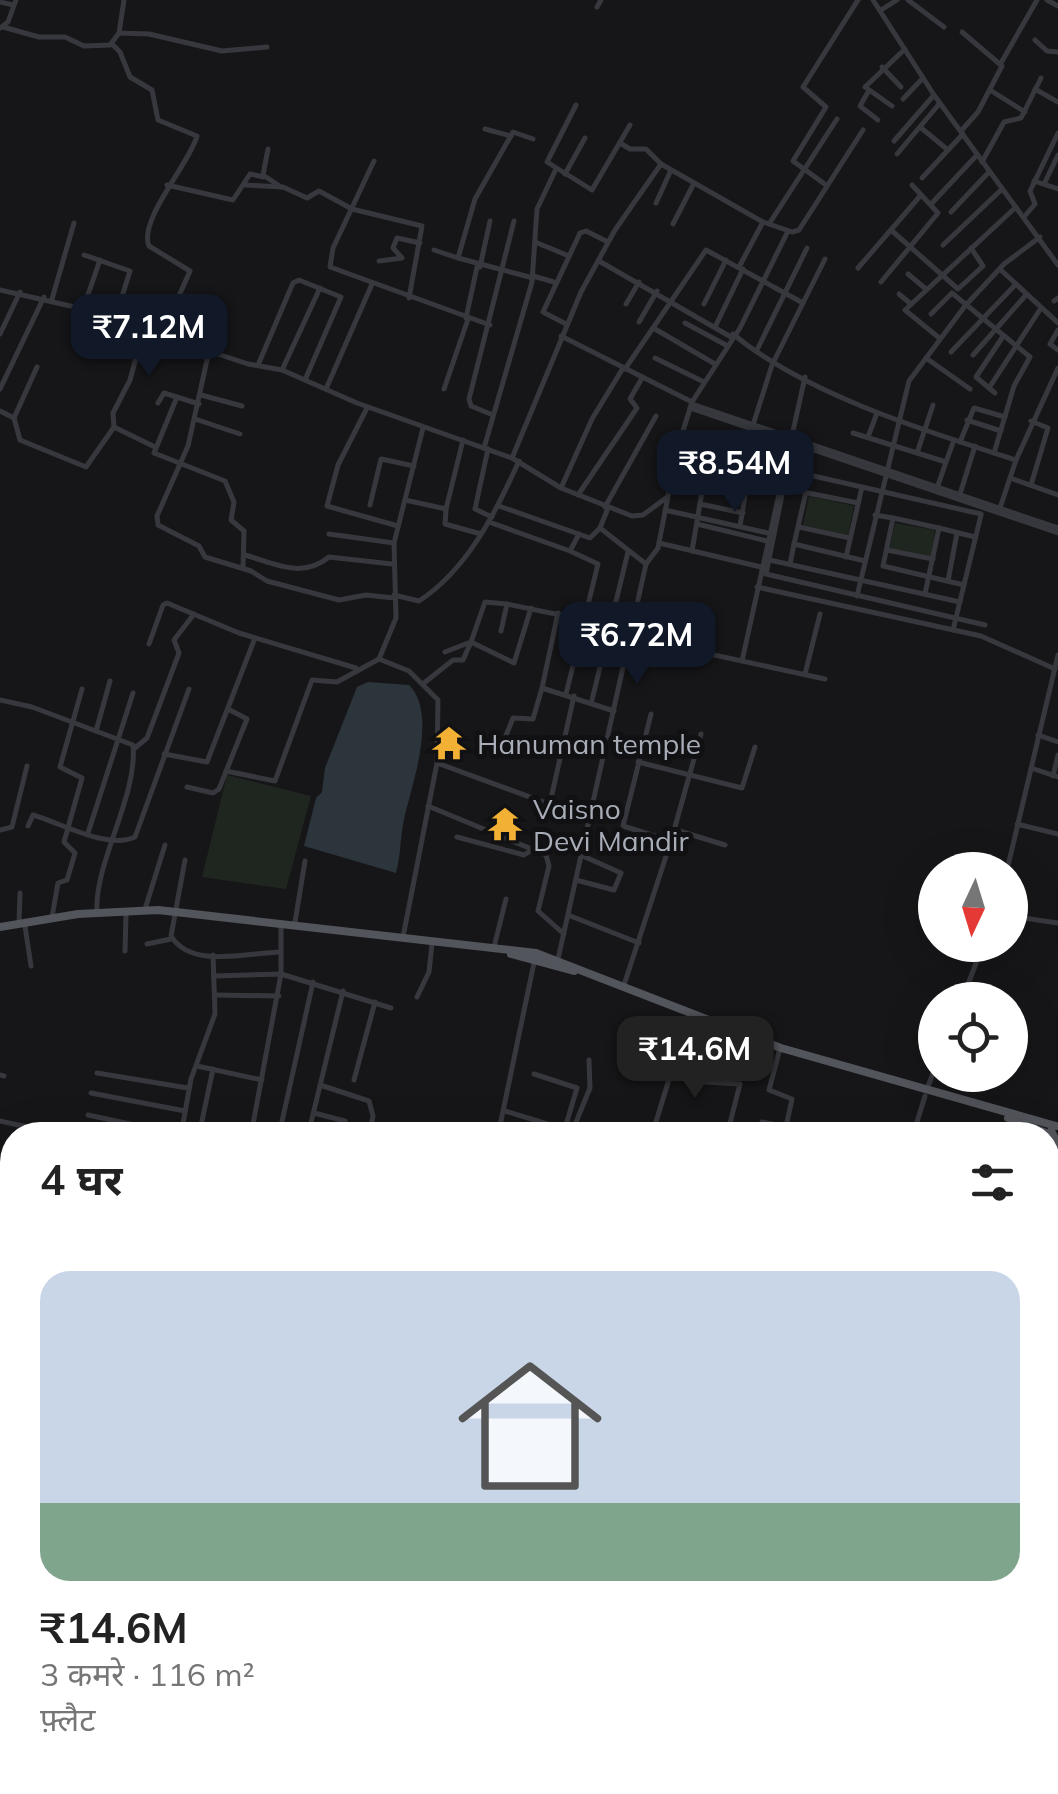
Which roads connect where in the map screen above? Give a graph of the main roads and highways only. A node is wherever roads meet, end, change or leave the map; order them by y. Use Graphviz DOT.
graph roads {
  1 [pos="175,912"];
  2 [pos="22,925"];
  3 [pos="0,929"];
  4 [pos="403,938"];
  5 [pos="535,956"];
  6 [pos="925,1094"];
  7 [pos="1016,1122"];
  1 -- 2 [label="main road"];
  1 -- 2 [label="main road"];
  1 -- 4 [label="main road"];
  1 -- 4 [label="main road"];
  2 -- 3 [label="main road"];
  4 -- 5 [label="main road"];
  4 -- 5 [label="main road"];
  5 -- 6 [label="main road"];
  5 -- 6 [label="main road"];
  6 -- 7 [label="main road"];
}
